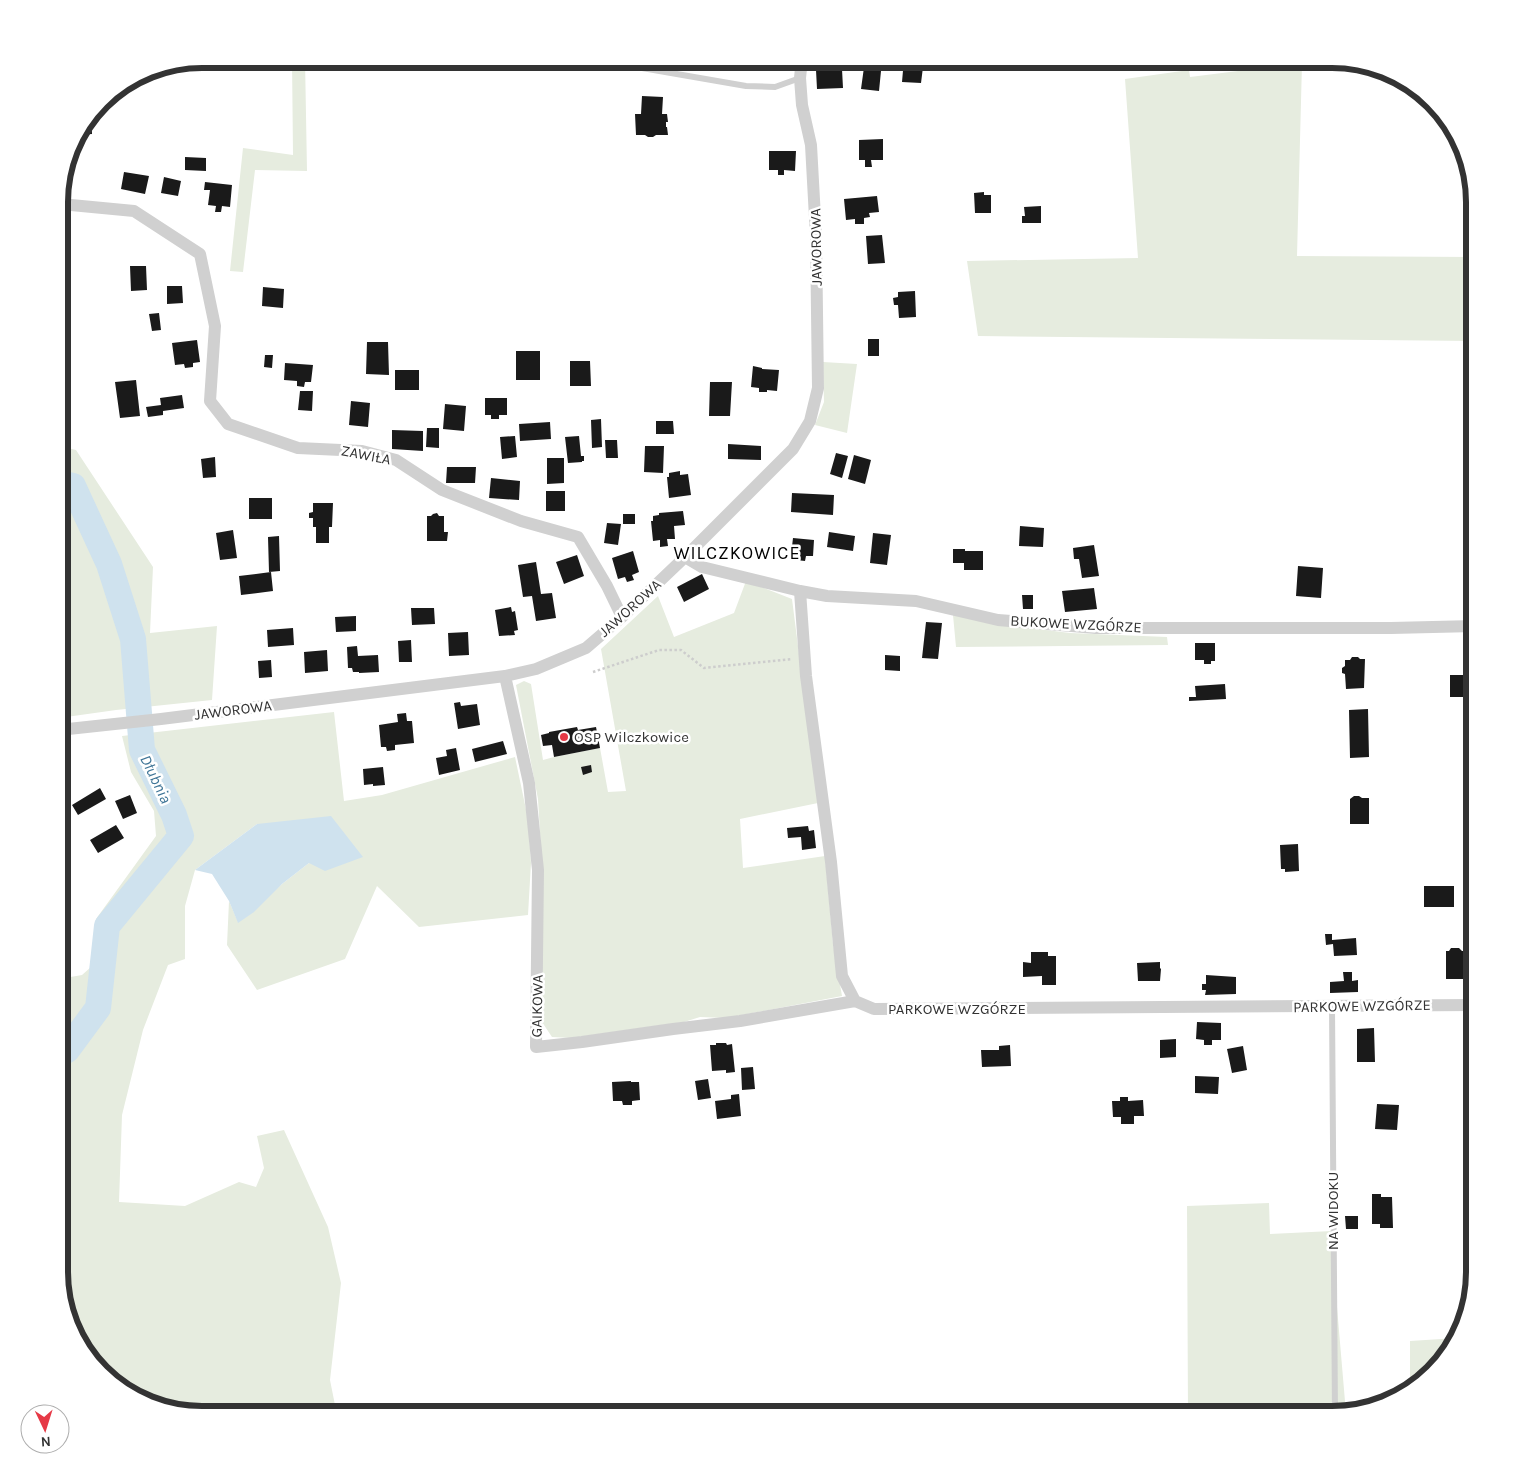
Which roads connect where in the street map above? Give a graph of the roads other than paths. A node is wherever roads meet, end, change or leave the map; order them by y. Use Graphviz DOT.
graph roads {
  1 [pos="642,68"];
  2 [pos="801,68"];
  3 [pos="800,78"];
  4 [pos="71,205"];
  5 [pos="685,557"];
  6 [pos="800,592"];
  7 [pos="622,617"];
  8 [pos="1466,626"];
  9 [pos="505,676"];
  10 [pos="68,729"];
  11 [pos="855,1001"];
  12 [pos="1466,1005"];
  13 [pos="1332,1007"];
  14 [pos="1335,1406"];
  1 -- 3 [label="lane"];
  2 -- 3 [label="street, JAWOROWA"];
  3 -- 5 [label="street, JAWOROWA"];
  4 -- 7 [label="street, ZAWIŁA"];
  5 -- 6 [label="street, BUKOWE WZGÓRZE"];
  5 -- 7 [label="street, JAWOROWA"];
  6 -- 8 [label="street, BUKOWE WZGÓRZE"];
  6 -- 11 [label="street"];
  7 -- 9 [label="street, JAWOROWA"];
  9 -- 10 [label="street, JAWOROWA"];
  9 -- 11 [label="street, GAIKOWA"];
  11 -- 13 [label="street, PARKOWE WZGÓRZE"];
  12 -- 13 [label="street, PARKOWE WZGÓRZE"];
  13 -- 14 [label="lane, NA WIDOKU"];
}
